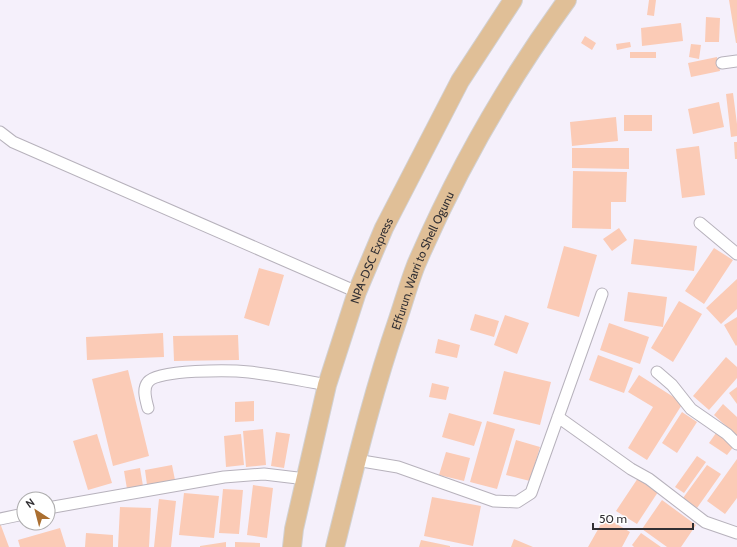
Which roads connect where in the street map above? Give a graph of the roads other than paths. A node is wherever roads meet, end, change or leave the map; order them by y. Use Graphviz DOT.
graph roads {
  1 [pos="513,0"];
  2 [pos="567,0"];
  3 [pos="737,61"];
  4 [pos="722,64"];
  5 [pos="0,132"];
  6 [pos="700,223"];
  7 [pos="737,254"];
  8 [pos="357,292"];
  9 [pos="602,294"];
  10 [pos="657,372"];
  11 [pos="327,385"];
  12 [pos="148,408"];
  13 [pos="558,417"];
  14 [pos="737,444"];
  15 [pos="356,460"];
  16 [pos="306,479"];
  17 [pos="56,507"];
  18 [pos="16,516"];
  19 [pos="0,519"];
  20 [pos="737,533"];
  21 [pos="292,547"];
  22 [pos="335,547"];
  1 -- 8 [label="main road, NPA-DSC Express"];
  2 -- 15 [label="main road, Effurun, Warri to Shell Ogunu"];
  3 -- 4 [label="street"];
  5 -- 8 [label="street"];
  6 -- 7 [label="street"];
  8 -- 11 [label="main road, NPA-DSC Express"];
  9 -- 13 [label="street"];
  10 -- 14 [label="street"];
  11 -- 12 [label="street"];
  11 -- 16 [label="main road, NPA-DSC Express"];
  13 -- 15 [label="street"];
  13 -- 20 [label="street"];
  15 -- 22 [label="main road, Effurun, Warri to Shell Ogunu"];
  16 -- 17 [label="street"];
  16 -- 21 [label="main road, NPA-DSC Express"];
  18 -- 19 [label="street"];
}
